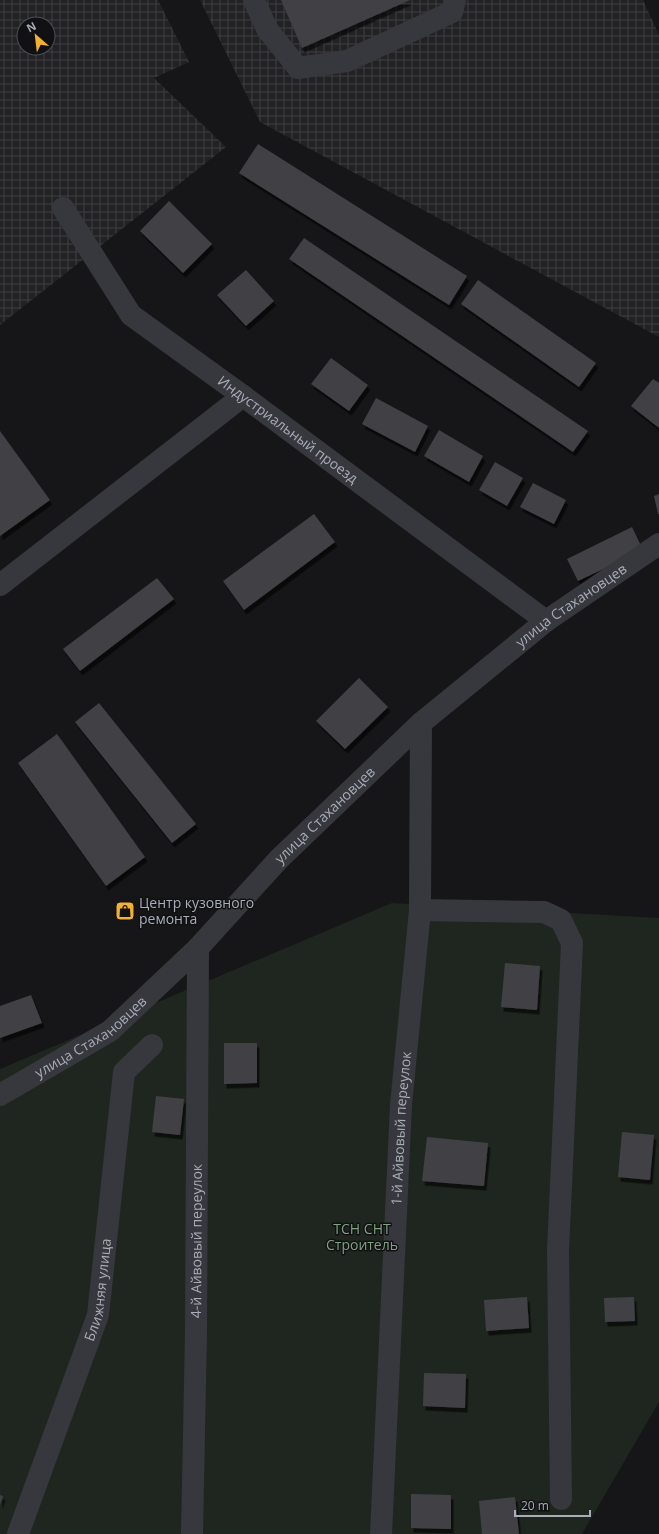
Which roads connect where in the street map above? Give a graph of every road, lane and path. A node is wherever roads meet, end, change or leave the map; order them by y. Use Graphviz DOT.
graph roads {
  1 [pos="254,0"];
  2 [pos="455,0"];
  3 [pos="63,208"];
  4 [pos="243,396"];
  5 [pos="659,544"];
  6 [pos="0,585"];
  7 [pos="546,621"];
  8 [pos="421,723"];
  9 [pos="420,910"];
  10 [pos="198,948"];
  11 [pos="152,1045"];
  12 [pos="0,1095"];
  13 [pos="561,1499"];
  14 [pos="18,1534"];
  15 [pos="192,1534"];
  16 [pos="382,1534"];
  1 -- 2 [label="street"];
  3 -- 4 [label="street, Индустриальный проезд"];
  4 -- 6 [label="street"];
  4 -- 7 [label="street, Индустриальный проезд"];
  5 -- 7 [label="street, улица Стахановцев"];
  7 -- 8 [label="street, улица Стахановцев"];
  8 -- 9 [label="street, 1-й Айвовый переулок"];
  8 -- 10 [label="street, улица Стахановцев"];
  9 -- 13 [label="street"];
  9 -- 16 [label="street, 1-й Айвовый переулок"];
  10 -- 12 [label="street, улица Стахановцев"];
  10 -- 15 [label="street, 4-й Айвовый переулок"];
  11 -- 14 [label="street, Ближняя улица"];
}
